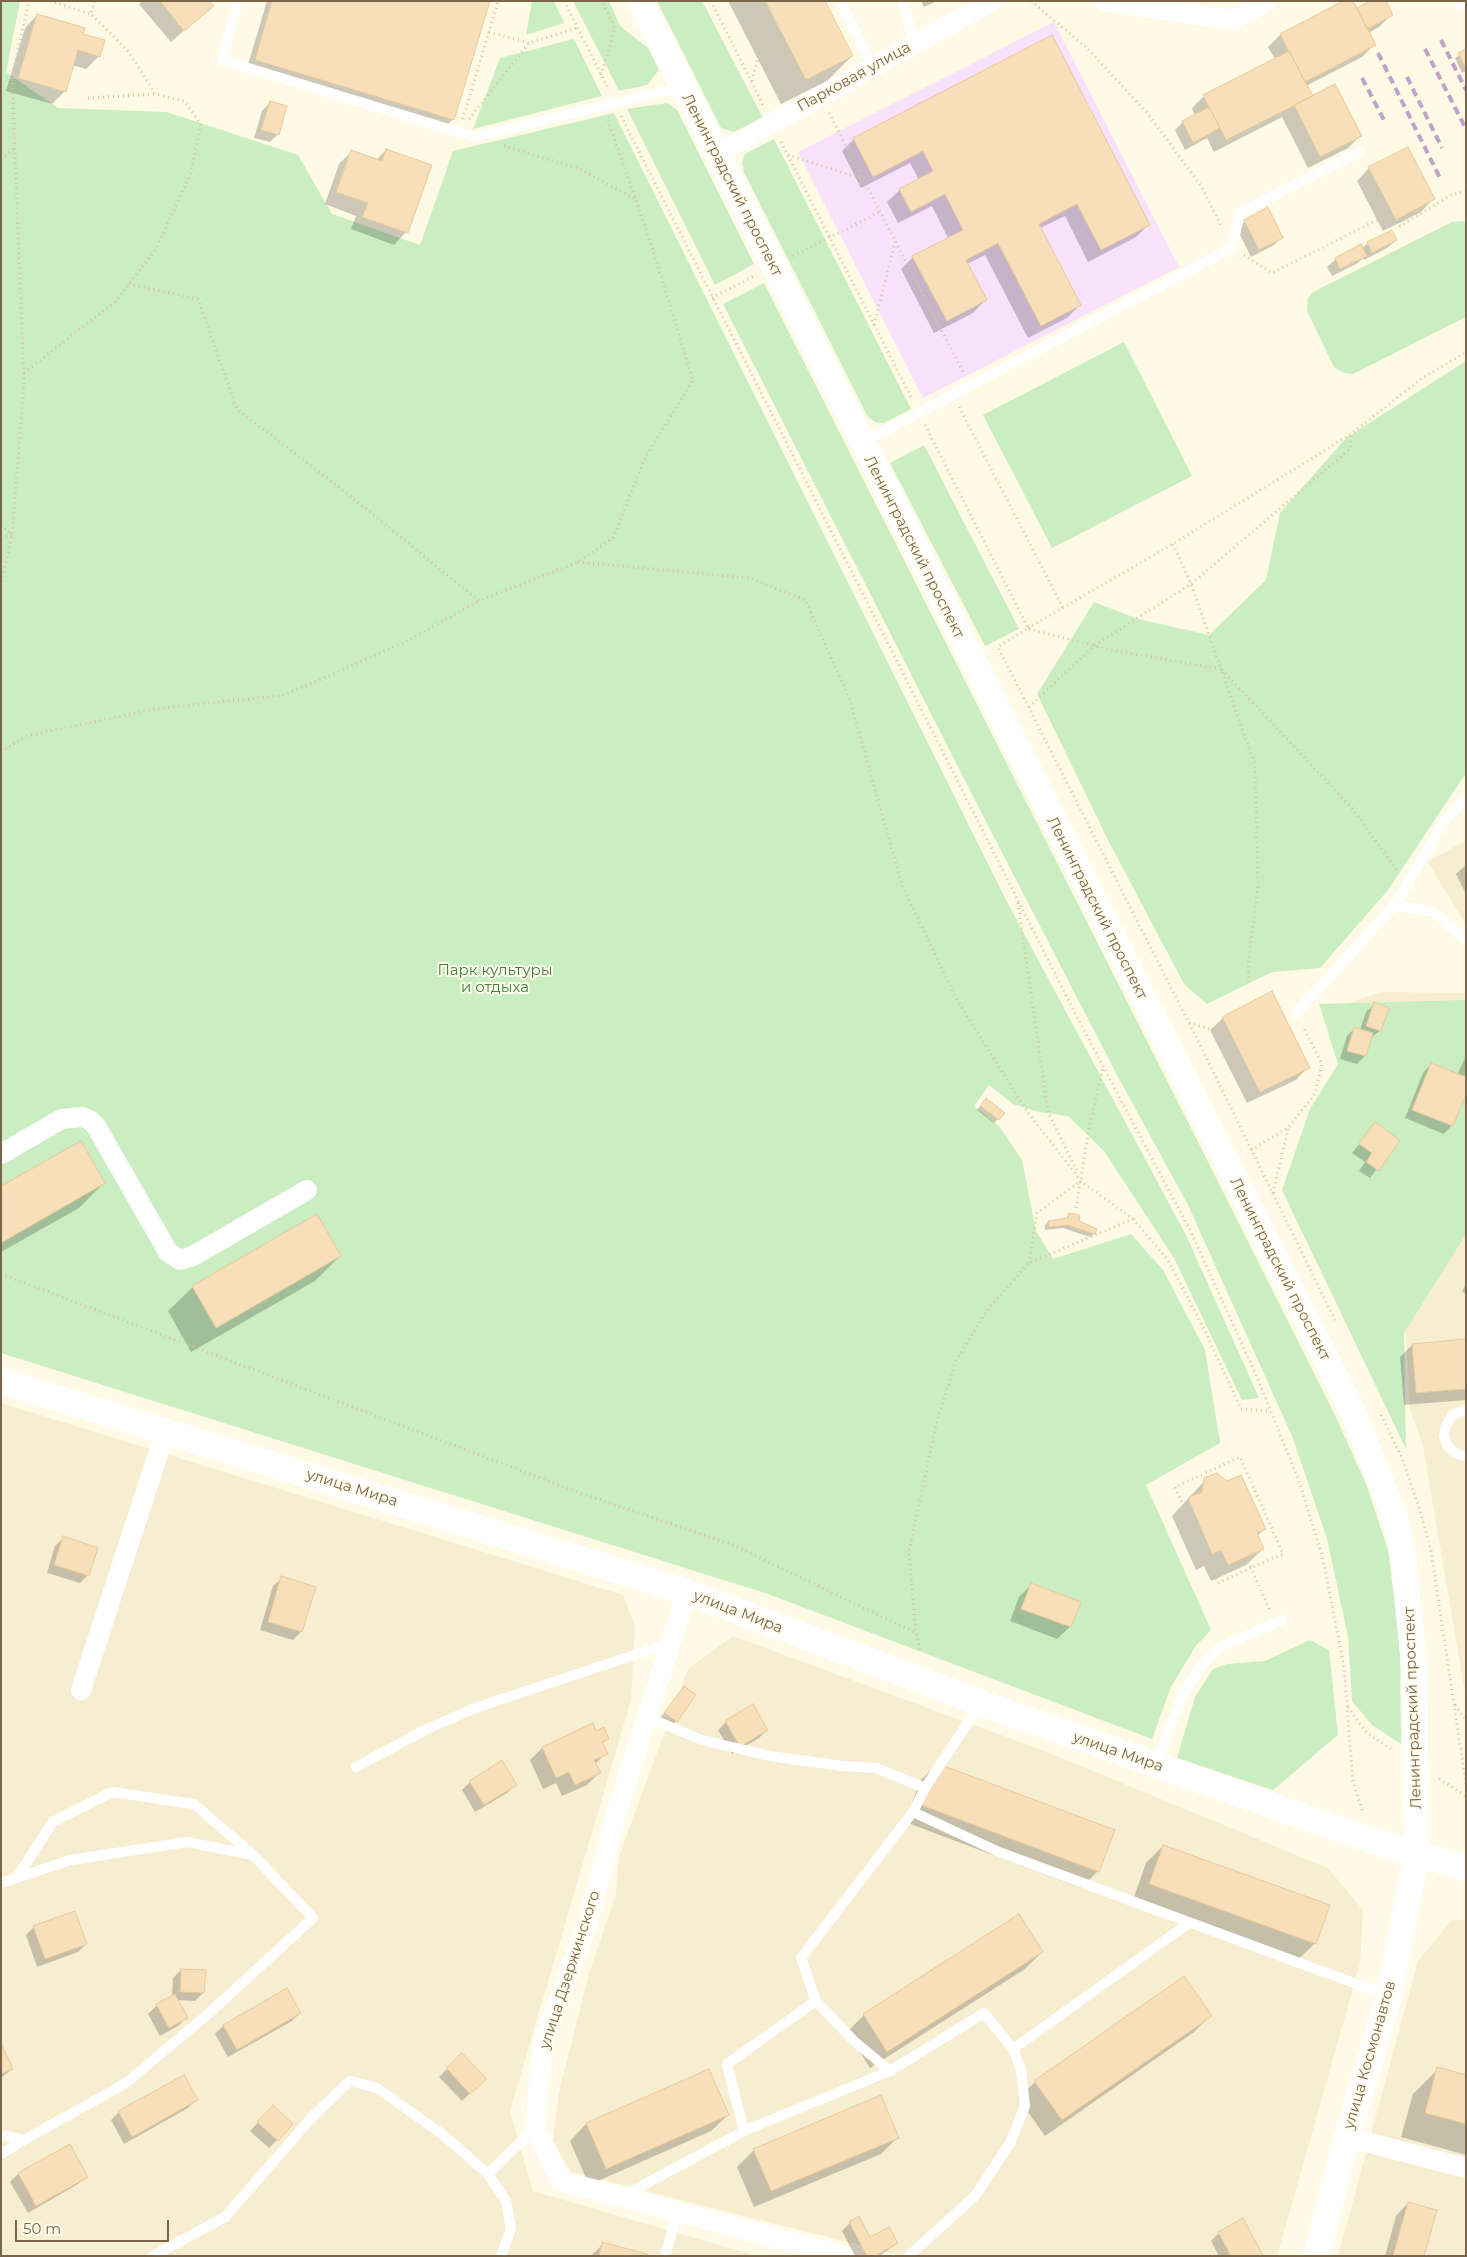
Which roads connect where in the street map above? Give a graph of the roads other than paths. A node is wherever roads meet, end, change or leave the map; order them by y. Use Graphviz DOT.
graph roads {
  1 [pos="238,1"];
  2 [pos="640,1"];
  3 [pos="840,1"];
  4 [pos="902,1"];
  5 [pos="992,1"];
  6 [pos="1104,1"];
  7 [pos="1267,1"];
  8 [pos="915,43"];
  9 [pos="873,67"];
  10 [pos="683,87"];
  11 [pos="1359,152"];
  12 [pos="717,154"];
  13 [pos="861,443"];
  14 [pos="1466,799"];
  15 [pos="1395,905"];
  16 [pos="1466,940"];
  17 [pos="1296,1013"];
  18 [pos="1,1154"];
  19 [pos="307,1190"];
  20 [pos="1,1381"];
  21 [pos="1466,1410"];
  22 [pos="166,1430"];
  23 [pos="1466,1457"];
  24 [pos="687,1592"];
  25 [pos="1278,1621"];
  26 [pos="671,1643"];
  27 [pos="81,1690"];
  28 [pos="981,1703"];
  29 [pos="648,1717"];
  30 [pos="1156,1765"];
  31 [pos="356,1767"];
  32 [pos="926,1788"];
  33 [pos="913,1812"];
  34 [pos="1417,1853"];
  35 [pos="253,1855"];
  36 [pos="1466,1868"];
  37 [pos="17,1877"];
  38 [pos="1,1883"];
  39 [pos="1189,1923"];
  40 [pos="1389,1996"];
  41 [pos="816,2001"];
  42 [pos="1013,2049"];
  43 [pos="890,2071"];
  44 [pos="535,2128"];
  45 [pos="744,2132"];
  46 [pos="1,2135"];
  47 [pos="1347,2137"];
  48 [pos="24,2140"];
  49 [pos="1,2154"];
  50 [pos="1466,2168"];
  51 [pos="488,2174"];
  52 [pos="623,2196"];
  53 [pos="678,2211"];
  54 [pos="153,2256"];
  55 [pos="501,2256"];
  56 [pos="665,2256"];
  57 [pos="844,2256"];
  58 [pos="909,2256"];
  59 [pos="1316,2256"];
  1 -- 10 [label="lane"];
  2 -- 10 [label="street, Ленинградский проспект"];
  3 -- 9 [label="lane"];
  4 -- 8 [label="lane"];
  5 -- 8 [label="street, Парковая улица"];
  6 -- 7 [label="street"];
  8 -- 9 [label="street, Парковая улица"];
  9 -- 12 [label="street, Парковая улица"];
  10 -- 12 [label="street, Ленинградский проспект"];
  11 -- 13 [label="lane"];
  12 -- 13 [label="street, Ленинградский проспект"];
  13 -- 34 [label="street, Ленинградский проспект"];
  14 -- 15 [label="lane"];
  15 -- 16 [label="lane"];
  15 -- 17 [label="lane"];
  18 -- 19 [label="street"];
  20 -- 22 [label="street, улица Мира"];
  21 -- 23 [label="lane"];
  22 -- 24 [label="street, улица Мира"];
  22 -- 27 [label="street"];
  24 -- 26 [label="street, улица Дзержинского"];
  24 -- 28 [label="street, улица Мира"];
  25 -- 30 [label="lane"];
  26 -- 29 [label="street, улица Дзержинского"];
  26 -- 31 [label="lane"];
  28 -- 30 [label="street, улица Мира"];
  28 -- 32 [label="lane"];
  29 -- 32 [label="lane"];
  29 -- 44 [label="street, улица Дзержинского"];
  30 -- 34 [label="street, улица Мира"];
  32 -- 33 [label="lane"];
  33 -- 39 [label="lane"];
  33 -- 41 [label="lane"];
  34 -- 36 [label="street, улица Мира"];
  34 -- 40 [label="street, улица Космонавтов"];
  35 -- 37 [label="lane"];
  35 -- 37 [label="lane"];
  35 -- 48 [label="lane"];
  37 -- 38 [label="lane"];
  39 -- 40 [label="lane"];
  39 -- 42 [label="lane"];
  40 -- 47 [label="street, улица Космонавтов"];
  41 -- 43 [label="lane"];
  41 -- 45 [label="lane"];
  42 -- 43 [label="lane"];
  42 -- 58 [label="lane"];
  43 -- 45 [label="lane"];
  44 -- 51 [label="lane"];
  44 -- 52 [label="street"];
  45 -- 52 [label="lane"];
  46 -- 48 [label="lane"];
  47 -- 50 [label="street"];
  47 -- 59 [label="street, улица Космонавтов"];
  48 -- 49 [label="lane"];
  51 -- 54 [label="lane"];
  51 -- 55 [label="lane"];
  52 -- 53 [label="street"];
  53 -- 56 [label="lane"];
  53 -- 57 [label="street"];
}
